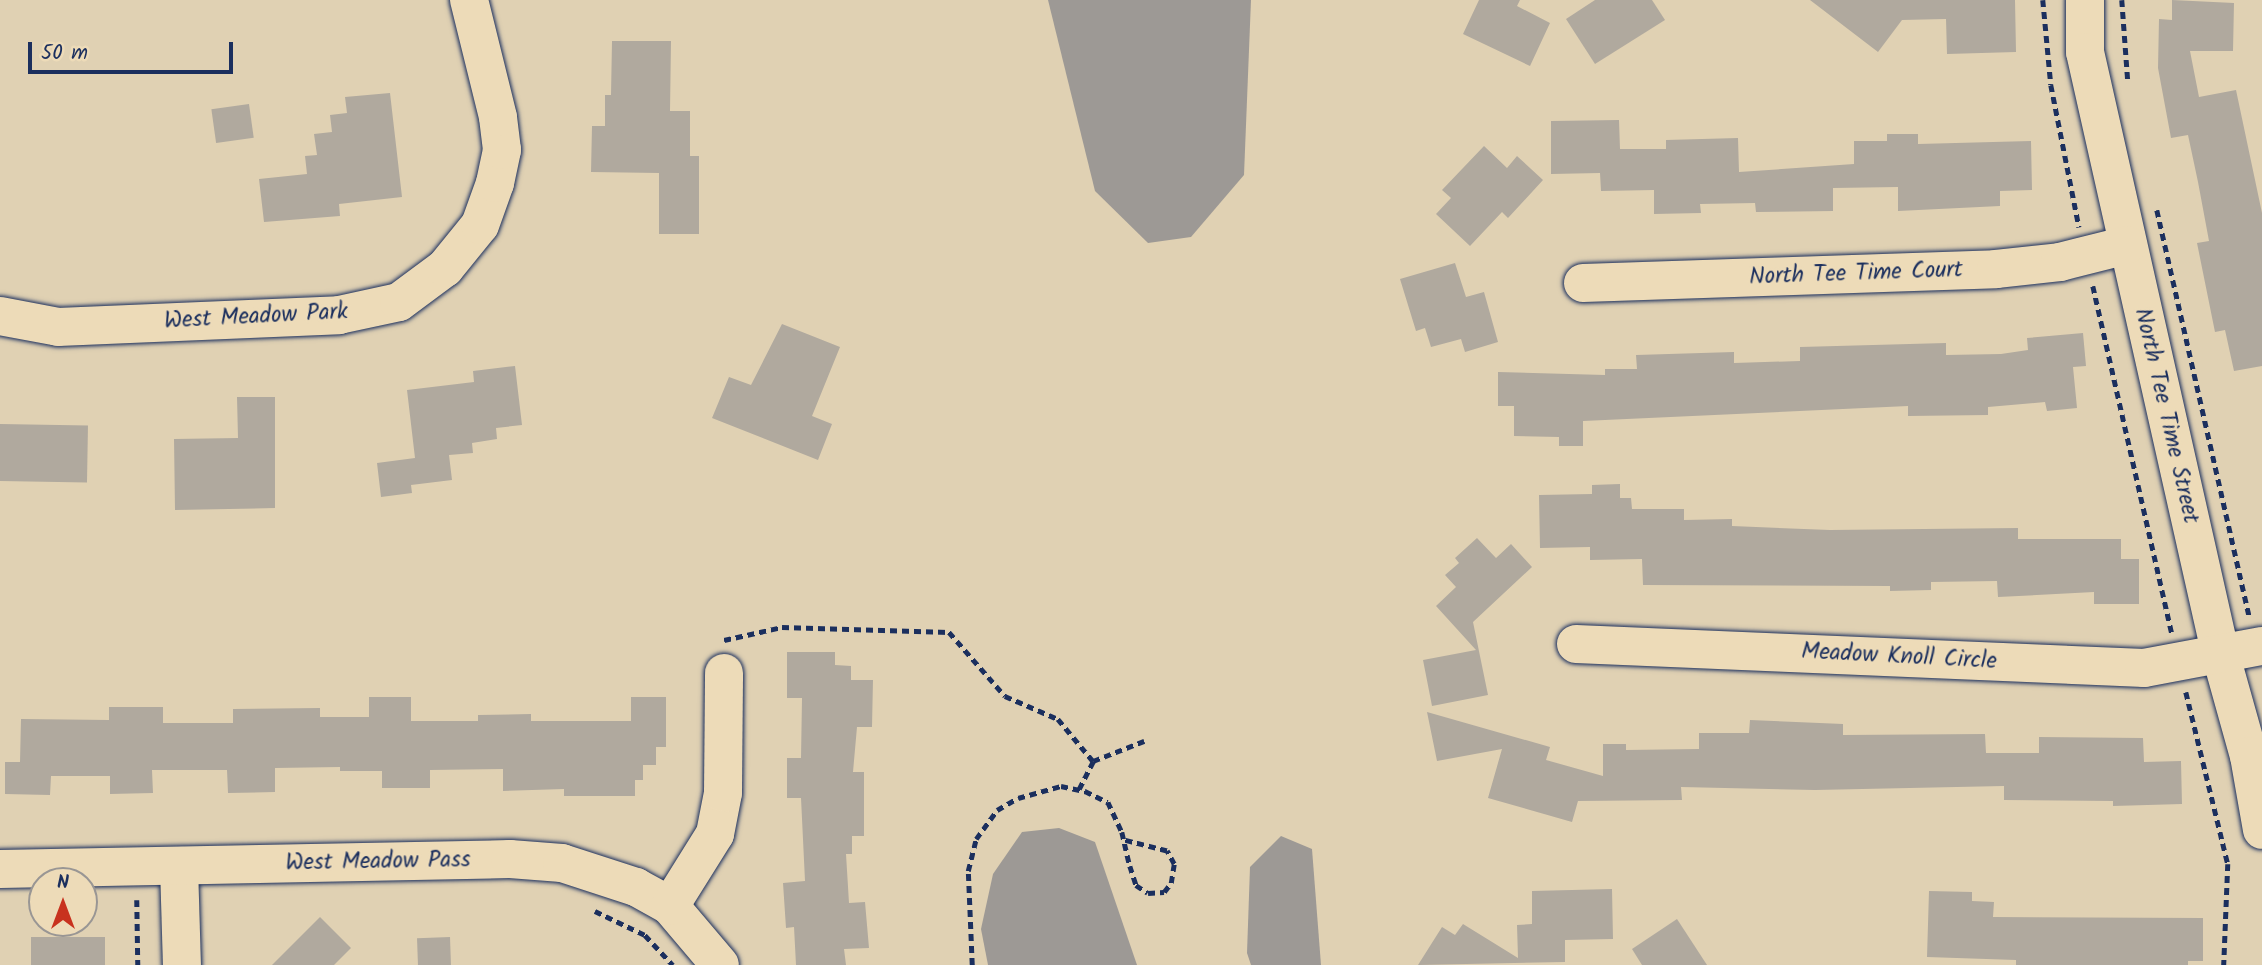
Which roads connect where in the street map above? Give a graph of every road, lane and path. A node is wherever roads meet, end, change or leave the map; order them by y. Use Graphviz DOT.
graph roads {
  1 [pos="470,0"];
  2 [pos="2043,0"];
  3 [pos="2085,0"];
  4 [pos="2122,0"];
  5 [pos="2131,95"];
  6 [pos="2156,205"];
  7 [pos="2127,245"];
  8 [pos="2085,256"];
  9 [pos="1583,283"];
  10 [pos="0,316"];
  11 [pos="1576,644"];
  12 [pos="2247,650"];
  13 [pos="718,658"];
  14 [pos="2179,663"];
  15 [pos="1144,741"];
  16 [pos="1093,761"];
  17 [pos="1079,789"];
  18 [pos="2262,830"];
  19 [pos="1124,840"];
  20 [pos="0,869"];
  21 [pos="180,883"];
  22 [pos="124,900"];
  23 [pos="137,900"];
  24 [pos="670,906"];
  25 [pos="587,908"];
  26 [pos="138,965"];
  27 [pos="181,965"];
  28 [pos="673,965"];
  29 [pos="720,965"];
  30 [pos="972,965"];
  31 [pos="2224,965"];
  1 -- 10 [label="street, West Meadow Park"];
  2 -- 8 [label="path"];
  3 -- 7 [label="street, North Tee Time Street"];
  4 -- 5 [label="path"];
  6 -- 12 [label="path"];
  7 -- 8 [label="street, North Tee Time Court"];
  7 -- 12 [label="street, North Tee Time Street"];
  8 -- 9 [label="street, North Tee Time Court"];
  8 -- 14 [label="path"];
  11 -- 14 [label="street, Meadow Knoll Circle"];
  12 -- 14 [label="street, Meadow Knoll Circle"];
  12 -- 18 [label="street, North Tee Time Street"];
  13 -- 16 [label="path"];
  13 -- 24 [label="street"];
  14 -- 31 [label="path"];
  15 -- 16 [label="path"];
  16 -- 17 [label="path"];
  17 -- 19 [label="path"];
  17 -- 30 [label="path"];
  19 -- 19 [label="path"];
  20 -- 21 [label="street, West Meadow Pass"];
  21 -- 23 [label="path"];
  21 -- 24 [label="street, West Meadow Pass"];
  21 -- 27 [label="street"];
  22 -- 23 [label="path"];
  23 -- 26 [label="path"];
  24 -- 29 [label="street, West Meadow Pass"];
  25 -- 28 [label="path"];
}
